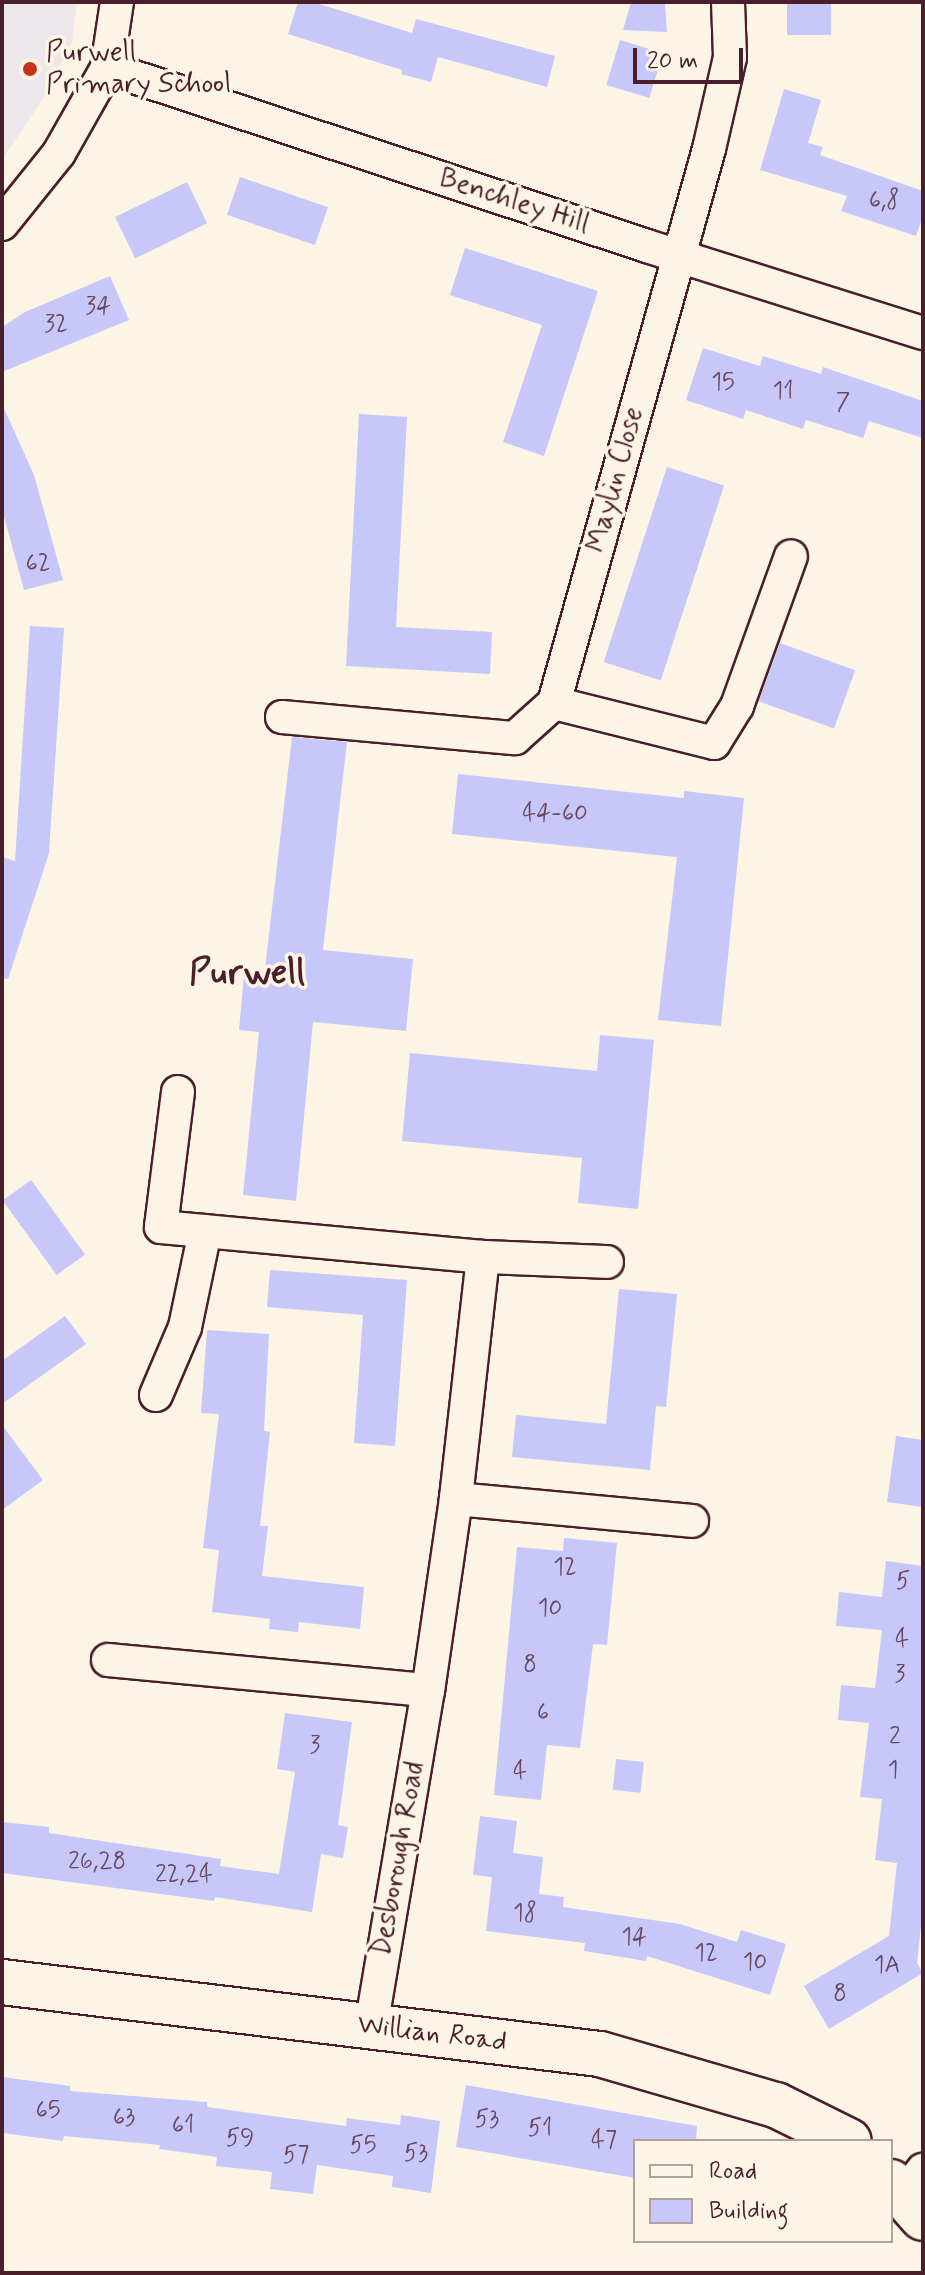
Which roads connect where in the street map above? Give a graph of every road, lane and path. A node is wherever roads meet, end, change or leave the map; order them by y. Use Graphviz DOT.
graph roads {
  1 [pos="117,2"];
  2 [pos="728,2"];
  3 [pos="107,68"];
  4 [pos="2,224"];
  5 [pos="678,256"];
  6 [pos="923,333"];
  7 [pos="791,556"];
  8 [pos="554,703"];
  9 [pos="282,717"];
  10 [pos="178,1092"];
  11 [pos="205,1231"];
  12 [pos="483,1257"];
  13 [pos="607,1262"];
  14 [pos="156,1395"];
  15 [pos="456,1499"];
  16 [pos="692,1521"];
  17 [pos="108,1660"];
  18 [pos="428,1690"];
  19 [pos="2,1982"];
  20 [pos="371,2027"];
  21 [pos="845,2139"];
  1 -- 3 [label="street"];
  2 -- 5 [label="street, Maylin Close"];
  3 -- 4 [label="street"];
  3 -- 5 [label="street, Benchley Hill"];
  5 -- 6 [label="street, Benchley Hill"];
  5 -- 8 [label="street, Maylin Close"];
  7 -- 8 [label="street"];
  8 -- 9 [label="street"];
  10 -- 11 [label="street"];
  11 -- 12 [label="street"];
  11 -- 14 [label="street"];
  12 -- 13 [label="street"];
  12 -- 15 [label="street, Desborough Road"];
  15 -- 16 [label="street"];
  15 -- 18 [label="street, Desborough Road"];
  17 -- 18 [label="street"];
  18 -- 20 [label="street, Desborough Road"];
  19 -- 20 [label="street, Willian Road"];
  20 -- 21 [label="street, Willian Road"];
}
